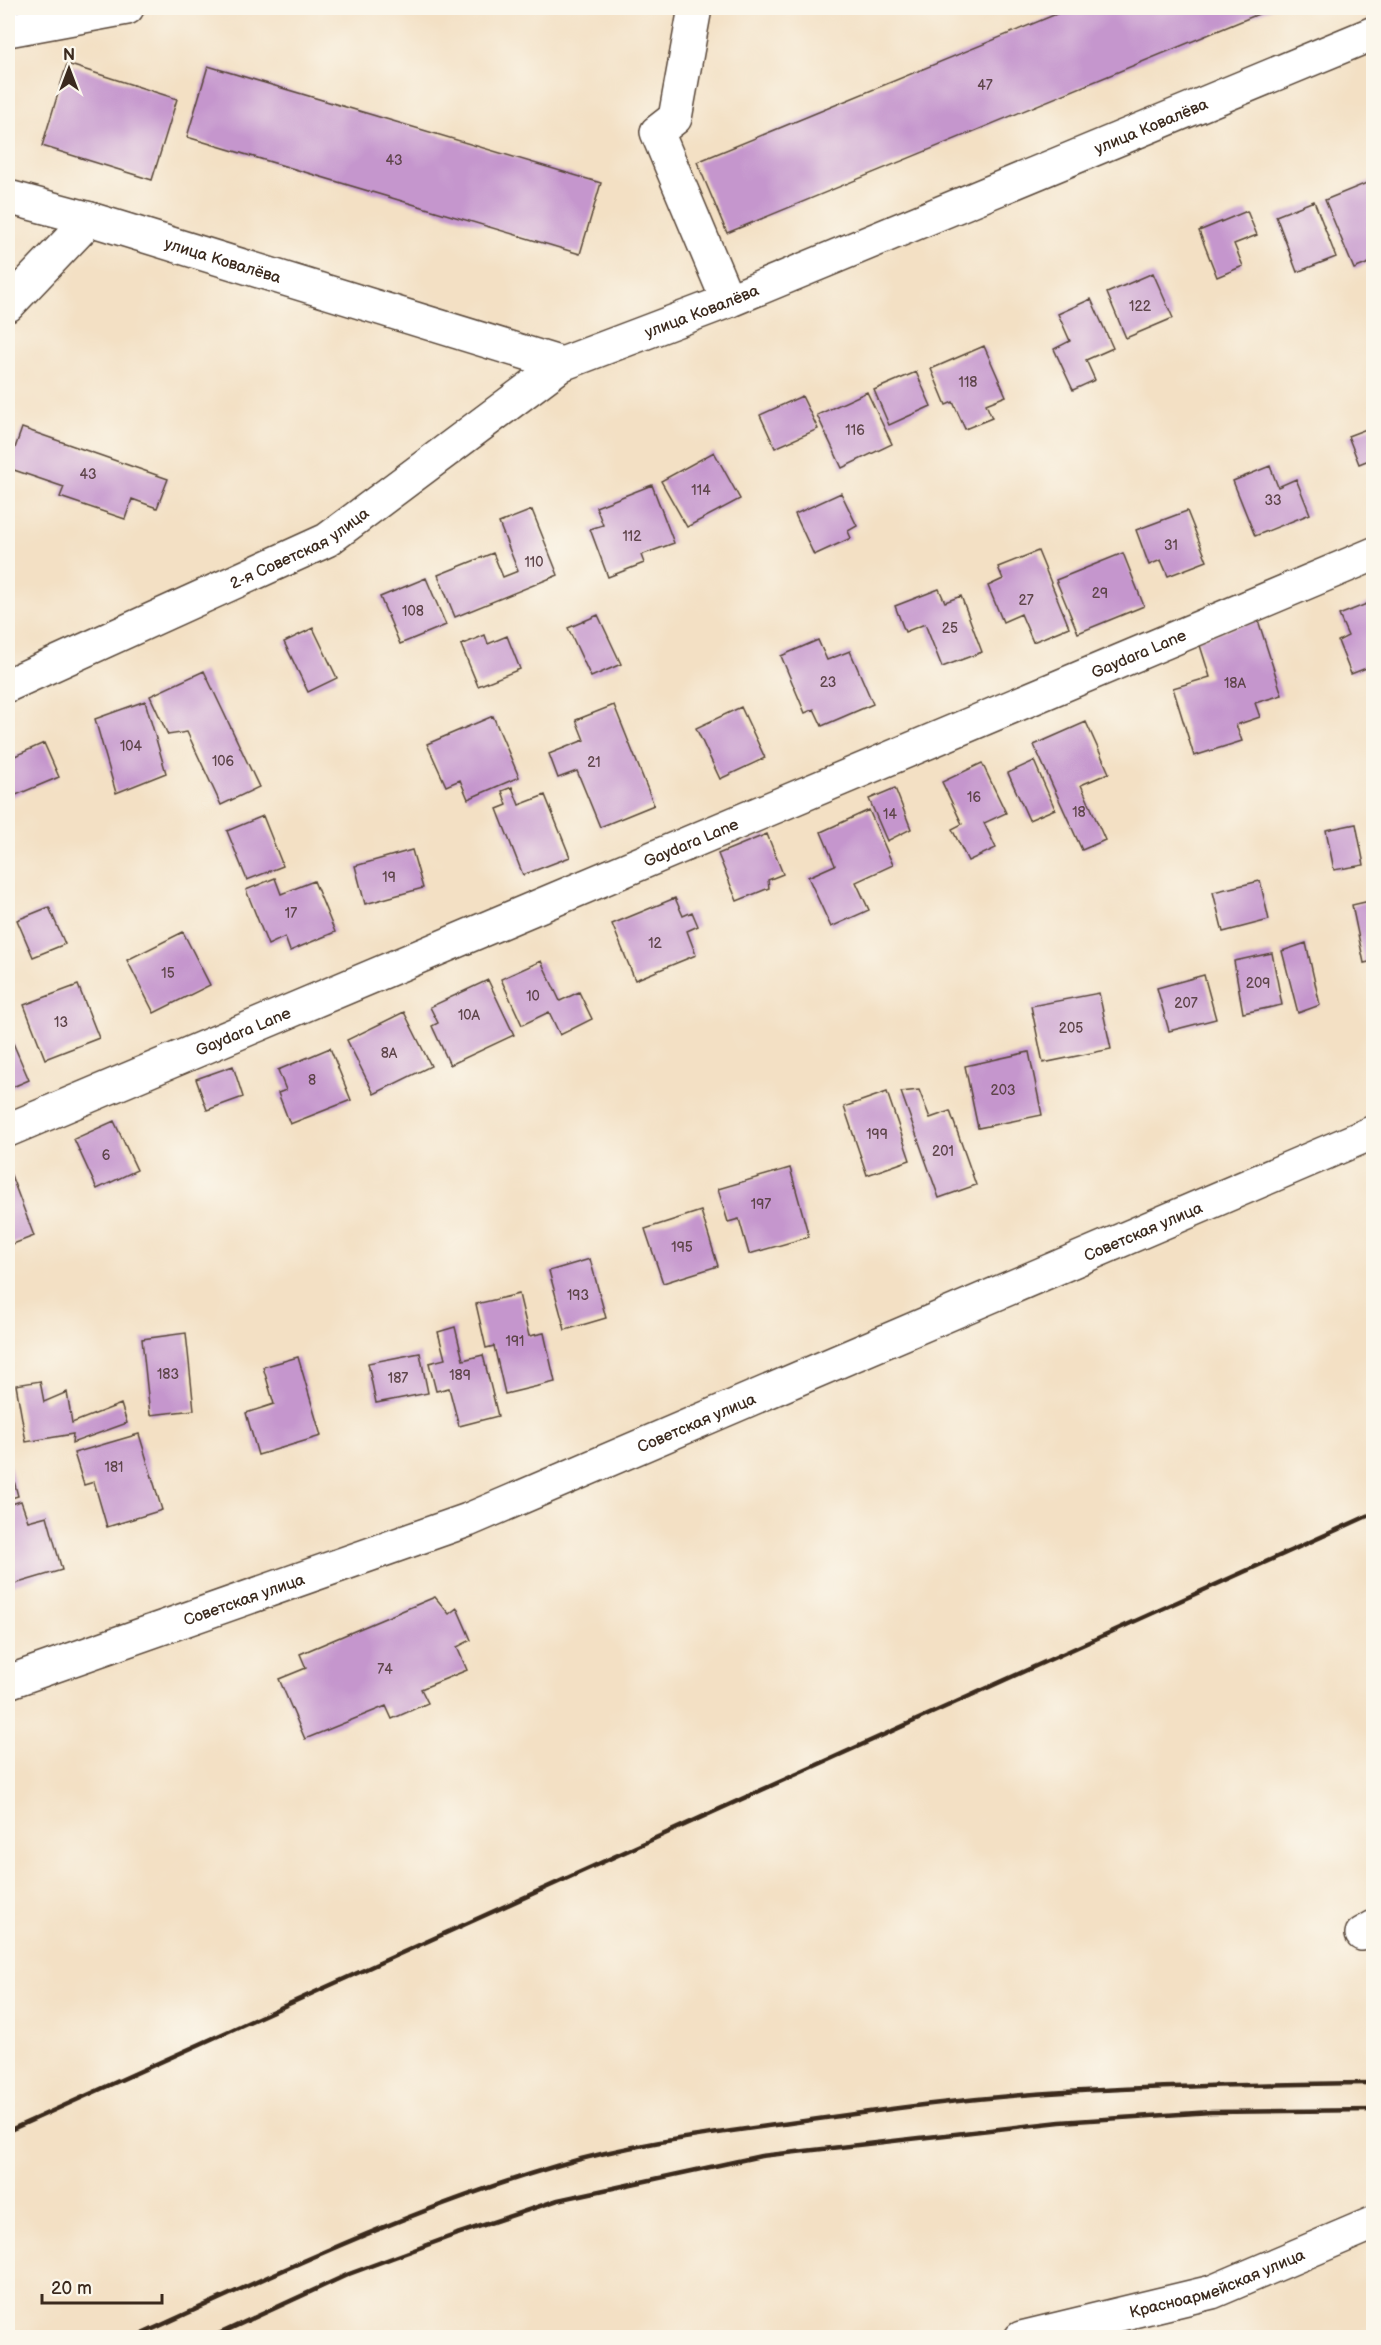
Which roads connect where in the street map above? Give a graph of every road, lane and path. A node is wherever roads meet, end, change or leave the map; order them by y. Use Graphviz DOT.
graph roads {
  1 [pos="127,8"];
  2 [pos="695,8"];
  3 [pos="8,30"];
  4 [pos="1374,33"];
  5 [pos="8,197"];
  6 [pos="90,219"];
  7 [pos="728,301"];
  8 [pos="8,305"];
  9 [pos="562,364"];
  10 [pos="1374,554"];
  11 [pos="8,685"];
  12 [pos="8,1130"];
  13 [pos="1374,1132"];
  14 [pos="8,1682"];
  15 [pos="1374,2223"];
  16 [pos="1021,2337"];
  1 -- 3 [label="street"];
  2 -- 7 [label="street"];
  4 -- 7 [label="street, улица Ковалёва"];
  5 -- 6 [label="street, улица Ковалёва"];
  6 -- 8 [label="street"];
  6 -- 9 [label="street, улица Ковалёва"];
  7 -- 9 [label="street, улица Ковалёва"];
  9 -- 11 [label="street, 2-я Советская улица"];
  10 -- 12 [label="street, Gaydara Lane"];
  13 -- 14 [label="street, Советская улица"];
  15 -- 16 [label="street, Красноармейская улица"];
}
